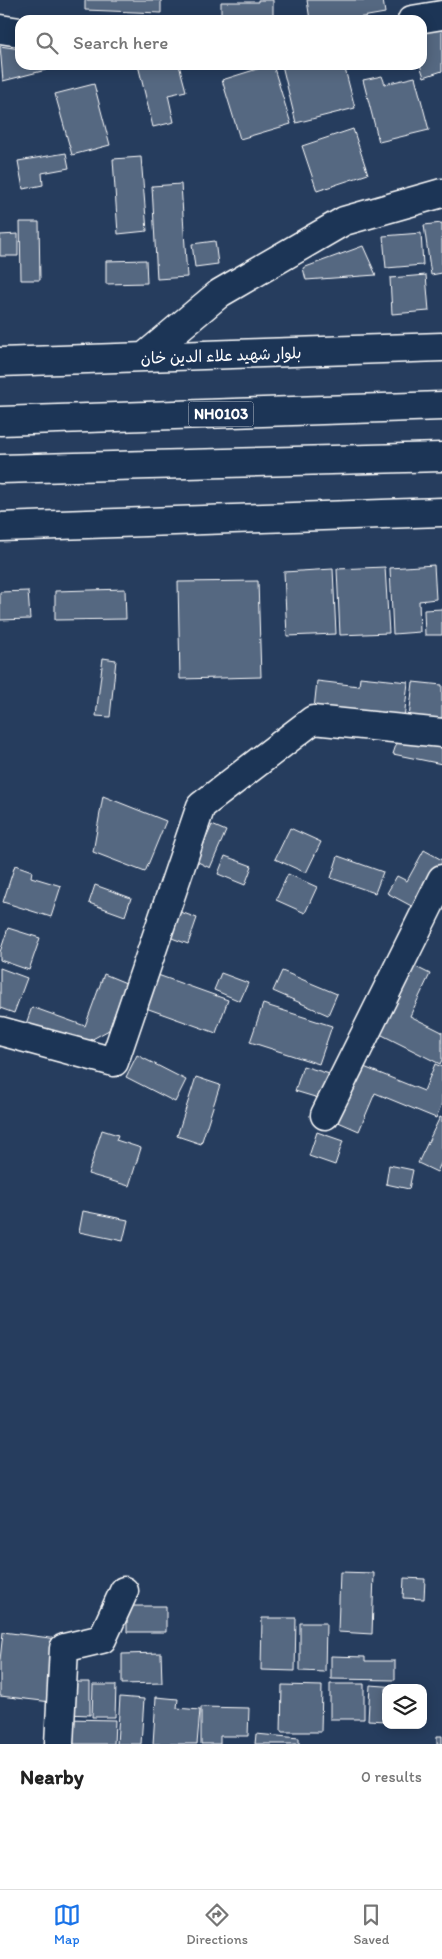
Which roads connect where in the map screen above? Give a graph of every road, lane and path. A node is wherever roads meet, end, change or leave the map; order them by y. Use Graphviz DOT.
graph roads {
  1 [pos="442,15"];
  2 [pos="427,18"];
  3 [pos="0,29"];
  4 [pos="15,31"];
  5 [pos="442,194"];
  6 [pos="442,348"];
  7 [pos="144,357"];
  8 [pos="0,362"];
  9 [pos="442,406"];
  10 [pos="0,421"];
  11 [pos="442,457"];
  12 [pos="0,470"];
  13 [pos="442,512"];
  14 [pos="0,526"];
  15 [pos="442,733"];
  16 [pos="442,879"];
  17 [pos="0,1031"];
  18 [pos="325,1115"];
  19 [pos="124,1591"];
  20 [pos="59,1744"];
  1 -- 2 [label="main road"];
  3 -- 4 [label="main road"];
  5 -- 7 [label="main road"];
  6 -- 7 [label="main road, بلوار شهید علاء الدین خان"];
  7 -- 8 [label="main road, بلوار شهید علاء الدین خان"];
  9 -- 10 [label="main road, NH0103"];
  11 -- 12 [label="main road"];
  13 -- 14 [label="main road"];
  15 -- 17 [label="main road"];
  16 -- 18 [label="main road"];
  19 -- 20 [label="main road"];
}
